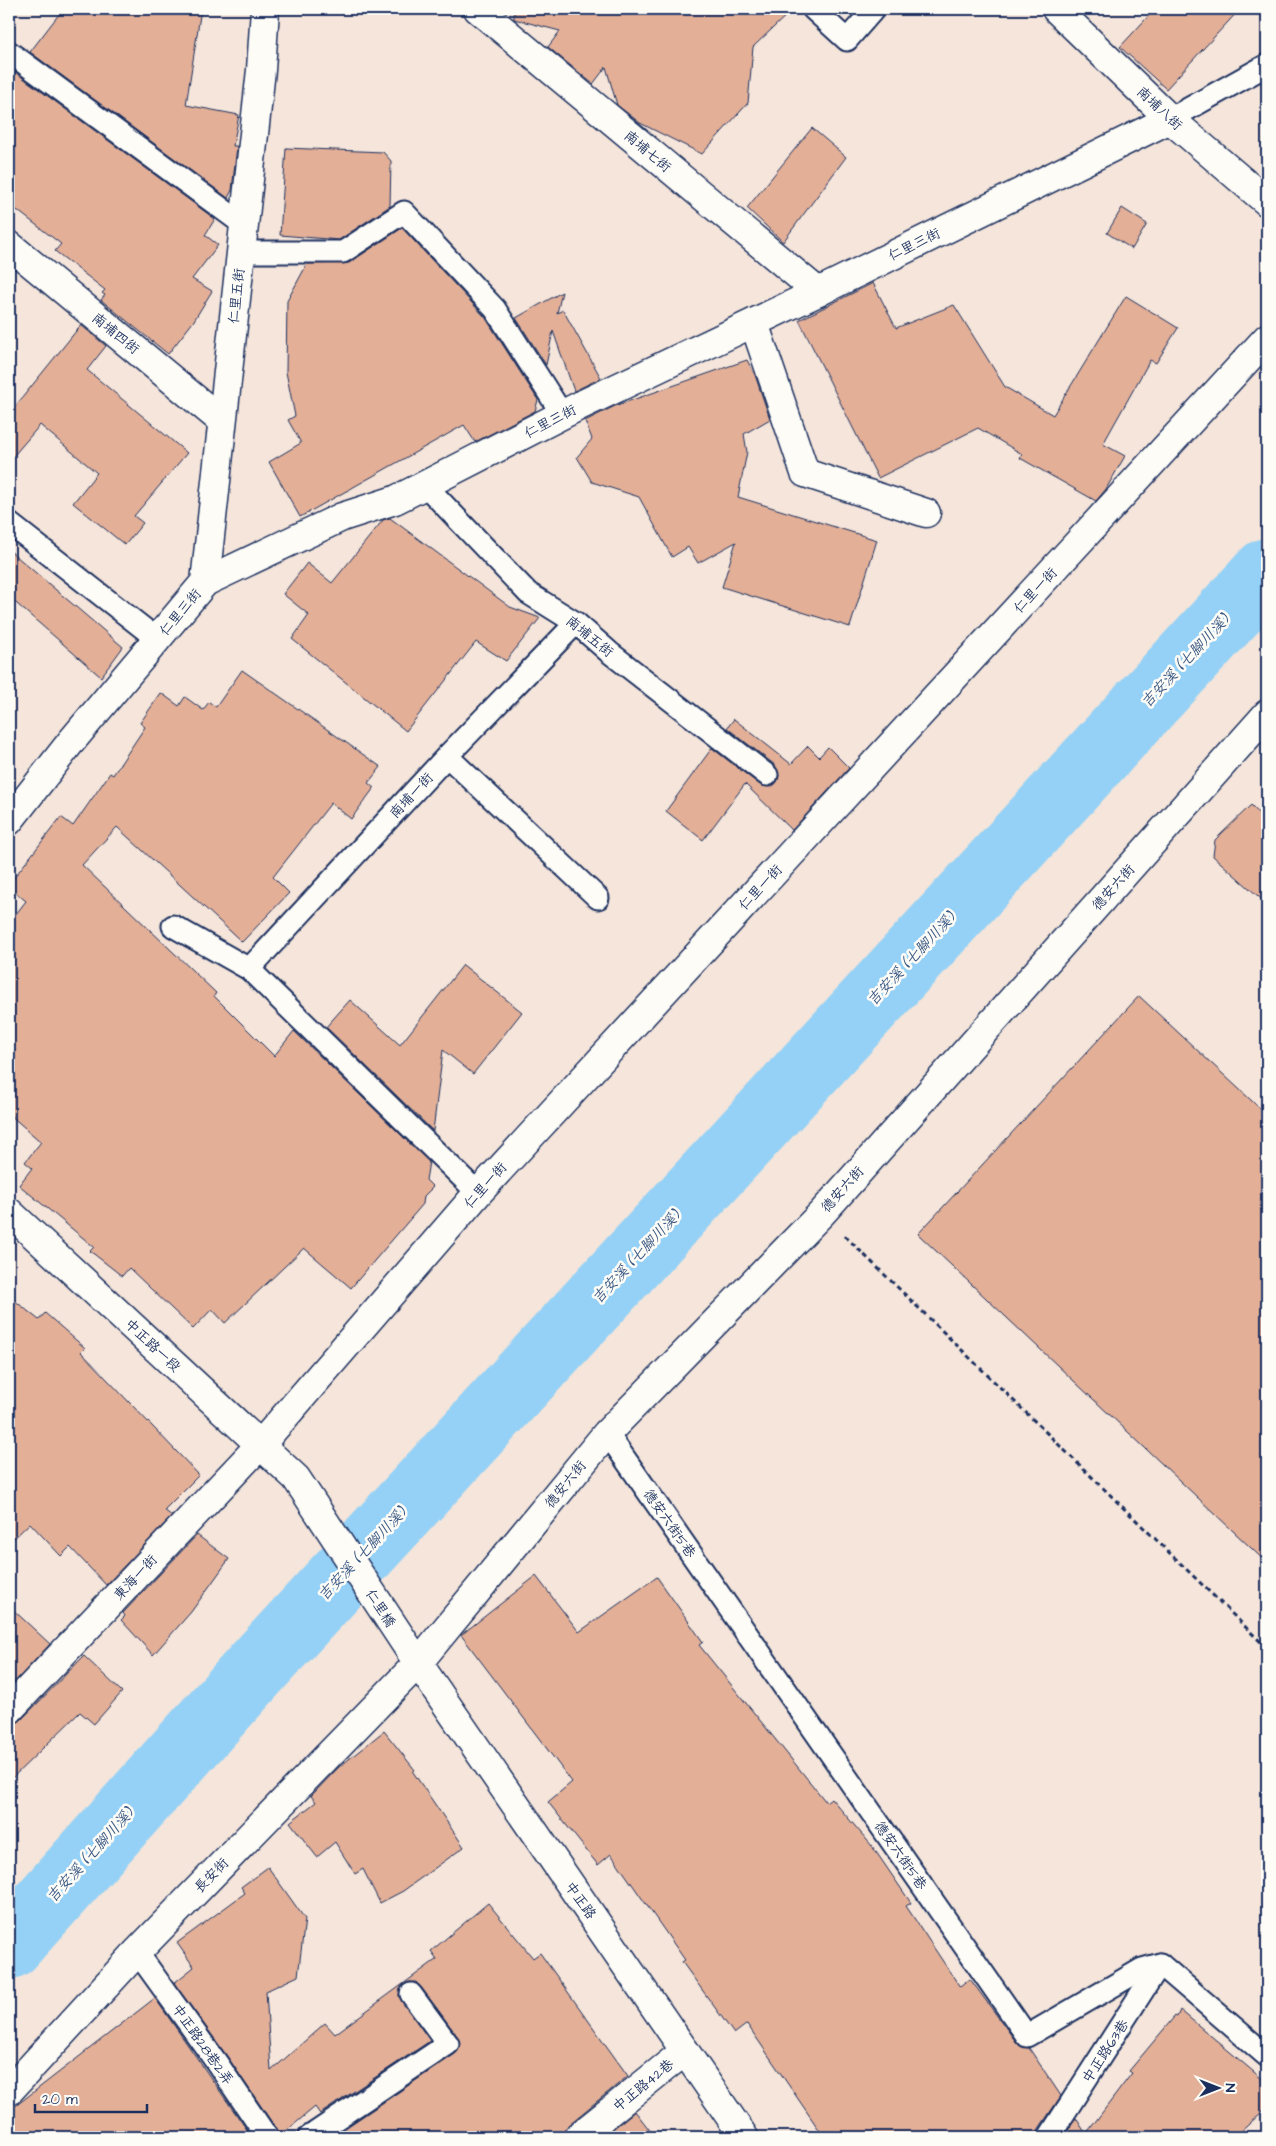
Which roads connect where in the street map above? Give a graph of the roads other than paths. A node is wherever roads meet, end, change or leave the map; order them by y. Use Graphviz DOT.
graph roads {
  1 [pos="265,9"];
  2 [pos="478,9"];
  3 [pos="813,9"];
  4 [pos="874,9"];
  5 [pos="1056,9"];
  6 [pos="9,52"];
  7 [pos="1267,65"];
  8 [pos="1170,119"];
  9 [pos="1267,202"];
  10 [pos="244,225"];
  11 [pos="9,245"];
  12 [pos="241,252"];
  13 [pos="818,292"];
  14 [pos="754,323"];
  15 [pos="1267,338"];
  16 [pos="562,414"];
  17 [pos="222,421"];
  18 [pos="425,485"];
  19 [pos="926,513"];
  20 [pos="9,523"];
  21 [pos="205,582"];
  22 [pos="576,623"];
  23 [pos="157,639"];
  24 [pos="1267,714"];
  25 [pos="447,756"];
  26 [pos="767,775"];
  27 [pos="9,821"];
  28 [pos="598,898"];
  29 [pos="173,926"];
  30 [pos="249,969"];
  31 [pos="478,1193"];
  32 [pos="9,1212"];
  33 [pos="607,1433"];
  34 [pos="261,1444"];
  35 [pos="296,1478"];
  36 [pos="418,1663"];
  37 [pos="9,1710"];
  38 [pos="137,1952"];
  39 [pos="1160,1964"];
  40 [pos="411,1994"];
  41 [pos="685,2051"];
  42 [pos="1267,2056"];
  43 [pos="9,2091"];
  44 [pos="268,2137"];
  45 [pos="309,2137"];
  46 [pos="578,2137"];
  47 [pos="744,2137"];
  48 [pos="1049,2137"];
  1 -- 10 [label="street, 仁里五街"];
  2 -- 13 [label="street, 南埔七街"];
  3 -- 4 [label="lane"];
  5 -- 8 [label="street, 南埔八街"];
  6 -- 10 [label="lane"];
  7 -- 8 [label="lane"];
  8 -- 9 [label="street, 南埔八街"];
  8 -- 13 [label="street, 仁里三街"];
  10 -- 12 [label="street, 仁里五街"];
  11 -- 17 [label="street, 南埔四街"];
  12 -- 16 [label="lane"];
  12 -- 17 [label="street, 仁里五街"];
  13 -- 14 [label="street, 仁里三街"];
  14 -- 16 [label="street, 仁里三街"];
  14 -- 19 [label="street"];
  15 -- 31 [label="street, 仁里一街"];
  16 -- 18 [label="street, 仁里三街"];
  17 -- 21 [label="street, 仁里五街"];
  18 -- 21 [label="street, 仁里三街"];
  18 -- 22 [label="lane, 南埔五街"];
  20 -- 23 [label="lane"];
  21 -- 23 [label="street, 仁里三街"];
  22 -- 25 [label="lane, 南埔一街"];
  22 -- 26 [label="lane, 南埔五街"];
  23 -- 27 [label="street, 仁里三街"];
  24 -- 33 [label="street, 德安六街"];
  25 -- 28 [label="lane"];
  25 -- 30 [label="lane, 南埔一街"];
  29 -- 30 [label="lane"];
  30 -- 31 [label="lane"];
  31 -- 34 [label="street, 仁里一街"];
  32 -- 34 [label="street, 中正路一段"];
  33 -- 36 [label="street, 德安六街"];
  33 -- 39 [label="lane, 德安六街5巷"];
  34 -- 35 [label="street, 中正路一段"];
  34 -- 37 [label="street, 東海一街"];
  35 -- 36 [label="street, 仁里橋"];
  36 -- 38 [label="street, 長安街"];
  36 -- 41 [label="street, 中正路"];
  38 -- 43 [label="street, 長安街"];
  38 -- 44 [label="lane, 中正路28巷2弄"];
  39 -- 42 [label="lane"];
  39 -- 48 [label="lane, 中正路63巷"];
  40 -- 45 [label="lane"];
  41 -- 46 [label="street, 中正路42巷"];
  41 -- 47 [label="street, 中正路"];
}
